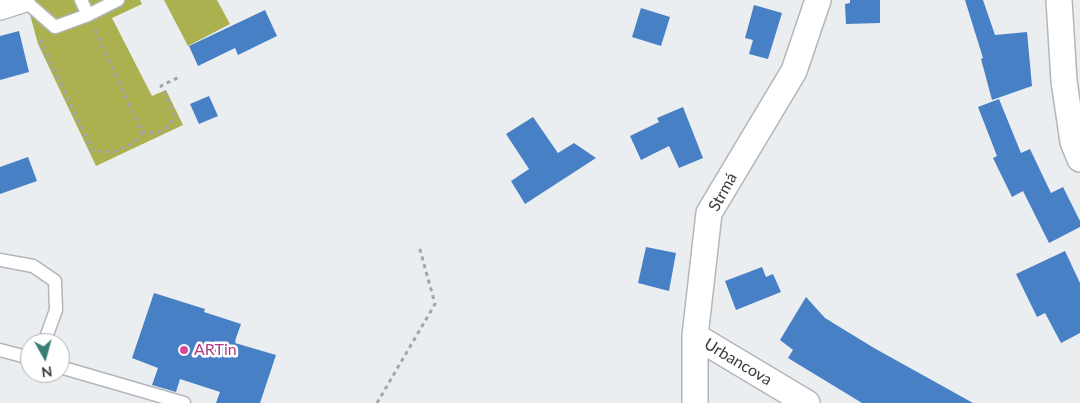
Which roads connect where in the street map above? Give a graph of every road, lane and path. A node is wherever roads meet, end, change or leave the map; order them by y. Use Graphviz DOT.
graph roads {
  1 [pos="23,0"];
  2 [pos="81,0"];
  3 [pos="118,0"];
  4 [pos="818,0"];
  5 [pos="0,7"];
  6 [pos="88,15"];
  7 [pos="1067,15"];
  8 [pos="55,27"];
  9 [pos="179,77"];
  10 [pos="142,132"];
  11 [pos="1080,159"];
  12 [pos="419,246"];
  13 [pos="0,260"];
  14 [pos="48,333"];
  15 [pos="695,336"];
  16 [pos="0,350"];
  17 [pos="20,355"];
  18 [pos="70,370"];
  19 [pos="184,403"];
  20 [pos="377,403"];
  21 [pos="695,403"];
  22 [pos="806,403"];
  1 -- 5 [label="street"];
  1 -- 8 [label="lane"];
  2 -- 6 [label="lane"];
  3 -- 6 [label="lane"];
  4 -- 15 [label="street, Strmá"];
  6 -- 8 [label="lane"];
  6 -- 10 [label="path"];
  7 -- 11 [label="street"];
  8 -- 10 [label="path"];
  9 -- 10 [label="path"];
  12 -- 20 [label="path"];
  13 -- 14 [label="lane"];
  15 -- 21 [label="street, Strmá"];
  15 -- 22 [label="street, Urbancova"];
  16 -- 17 [label="lane"];
  18 -- 19 [label="lane"];
}
